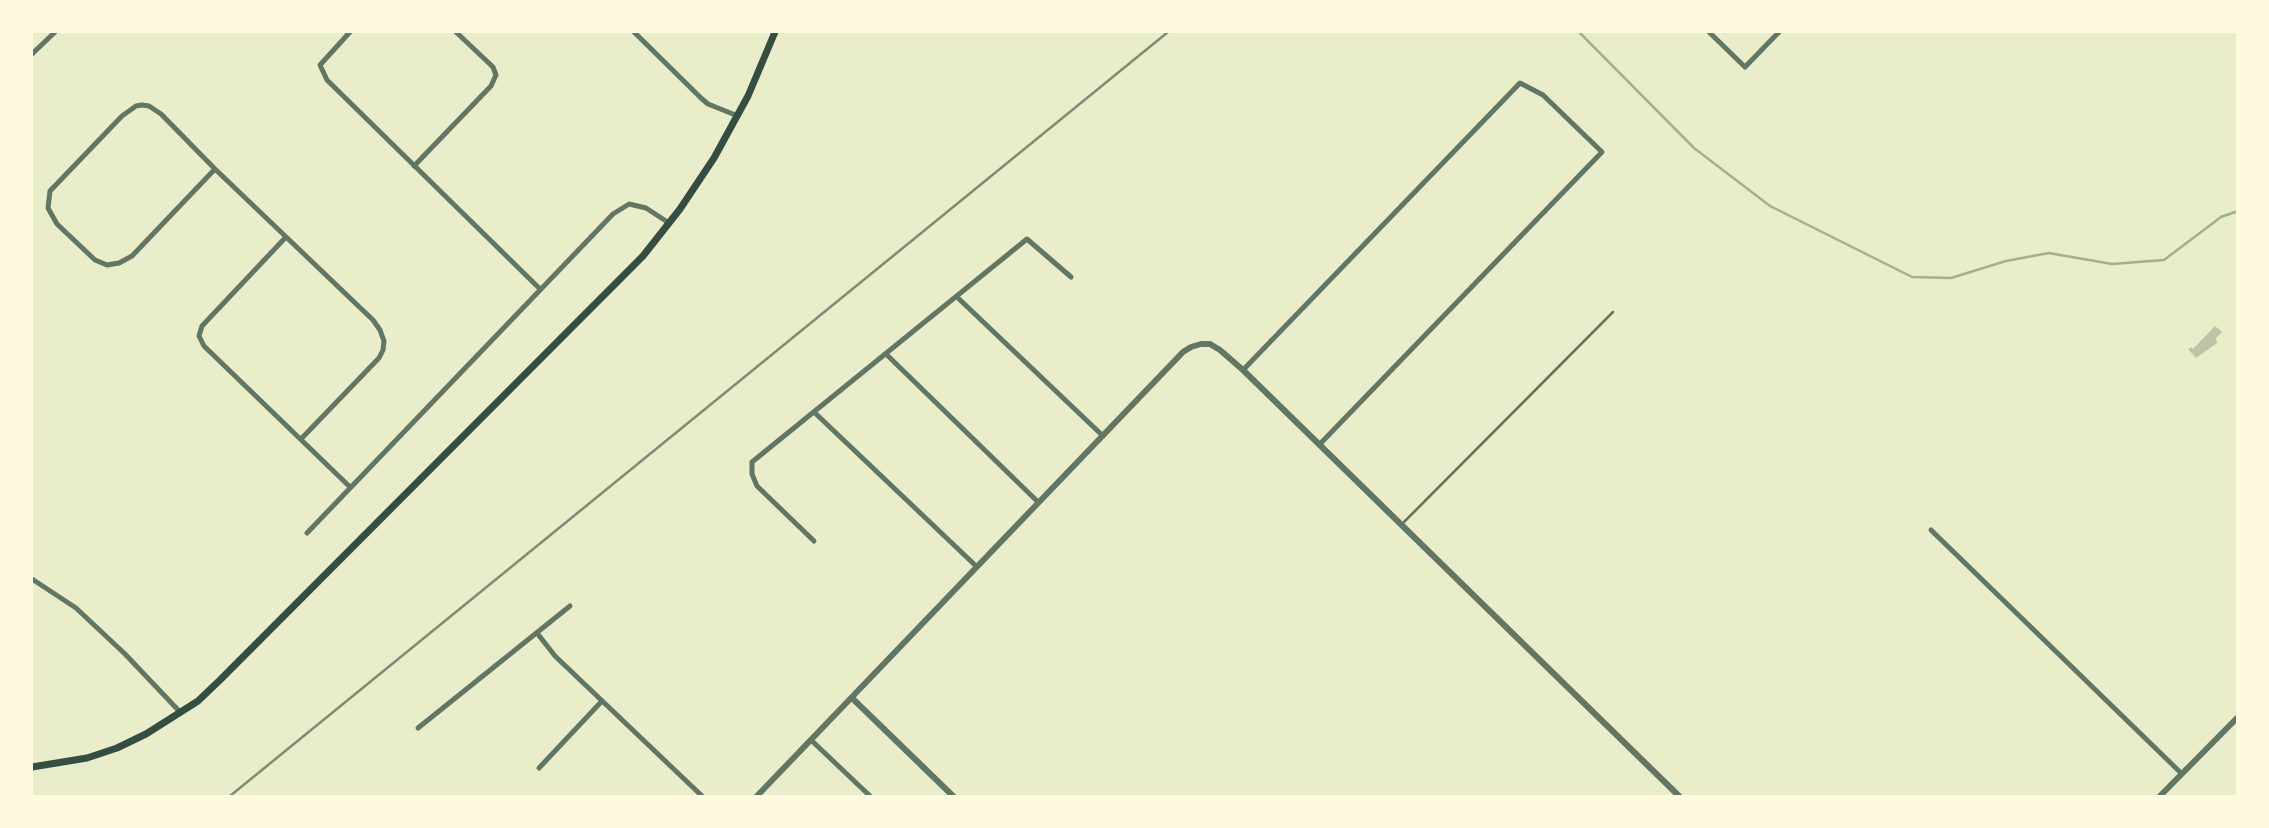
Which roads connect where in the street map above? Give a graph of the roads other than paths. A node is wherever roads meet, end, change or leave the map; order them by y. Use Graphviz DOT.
graph roads {
  1 [pos="55,32"];
  2 [pos="350,32"];
  3 [pos="456,32"];
  4 [pos="634,32"];
  5 [pos="775,32"];
  6 [pos="1709,32"];
  7 [pos="1779,32"];
  8 [pos="32,54"];
  9 [pos="738,116"];
  10 [pos="414,166"];
  11 [pos="215,169"];
  12 [pos="669,223"];
  13 [pos="286,237"];
  14 [pos="1071,277"];
  15 [pos="540,289"];
  16 [pos="957,297"];
  17 [pos="1613,312"];
  18 [pos="886,354"];
  19 [pos="1243,370"];
  20 [pos="814,412"];
  21 [pos="1103,436"];
  22 [pos="301,439"];
  23 [pos="1319,445"];
  24 [pos="350,487"];
  25 [pos="1038,502"];
  26 [pos="1401,525"];
  27 [pos="1931,530"];
  28 [pos="306,533"];
  29 [pos="814,541"];
  30 [pos="976,566"];
  31 [pos="32,579"];
  32 [pos="570,606"];
  33 [pos="537,633"];
  34 [pos="852,698"];
  35 [pos="602,701"];
  36 [pos="181,713"];
  37 [pos="2238,717"];
  38 [pos="418,729"];
  39 [pos="811,740"];
  40 [pos="32,767"];
  41 [pos="539,768"];
  42 [pos="2182,774"];
  43 [pos="702,796"];
  44 [pos="757,796"];
  45 [pos="870,796"];
  46 [pos="953,796"];
  47 [pos="1679,796"];
  48 [pos="2160,796"];
  1 -- 8 [label="street"];
  2 -- 10 [label="street"];
  3 -- 10 [label="street"];
  4 -- 9 [label="street"];
  5 -- 9 [label="main road"];
  6 -- 7 [label="street"];
  9 -- 12 [label="main road"];
  10 -- 15 [label="street"];
  11 -- 11 [label="street"];
  11 -- 13 [label="street"];
  12 -- 15 [label="street"];
  12 -- 36 [label="main road"];
  13 -- 22 [label="street"];
  13 -- 22 [label="street"];
  14 -- 16 [label="street"];
  15 -- 24 [label="street"];
  16 -- 18 [label="street"];
  16 -- 21 [label="street"];
  17 -- 26 [label="lane"];
  18 -- 20 [label="street"];
  18 -- 25 [label="street"];
  19 -- 21 [label="street"];
  19 -- 23 [label="street"];
  19 -- 23 [label="street"];
  20 -- 29 [label="street"];
  20 -- 30 [label="street"];
  21 -- 25 [label="street"];
  22 -- 24 [label="street"];
  23 -- 26 [label="street"];
  24 -- 28 [label="street"];
  25 -- 30 [label="street"];
  26 -- 47 [label="street"];
  27 -- 42 [label="street"];
  30 -- 34 [label="street"];
  31 -- 36 [label="street"];
  32 -- 33 [label="street"];
  33 -- 35 [label="street"];
  33 -- 38 [label="street"];
  34 -- 39 [label="street"];
  34 -- 46 [label="street"];
  35 -- 41 [label="street"];
  35 -- 43 [label="street"];
  36 -- 40 [label="main road"];
  37 -- 42 [label="street"];
  39 -- 44 [label="street"];
  39 -- 45 [label="street"];
  42 -- 48 [label="street"];
}
